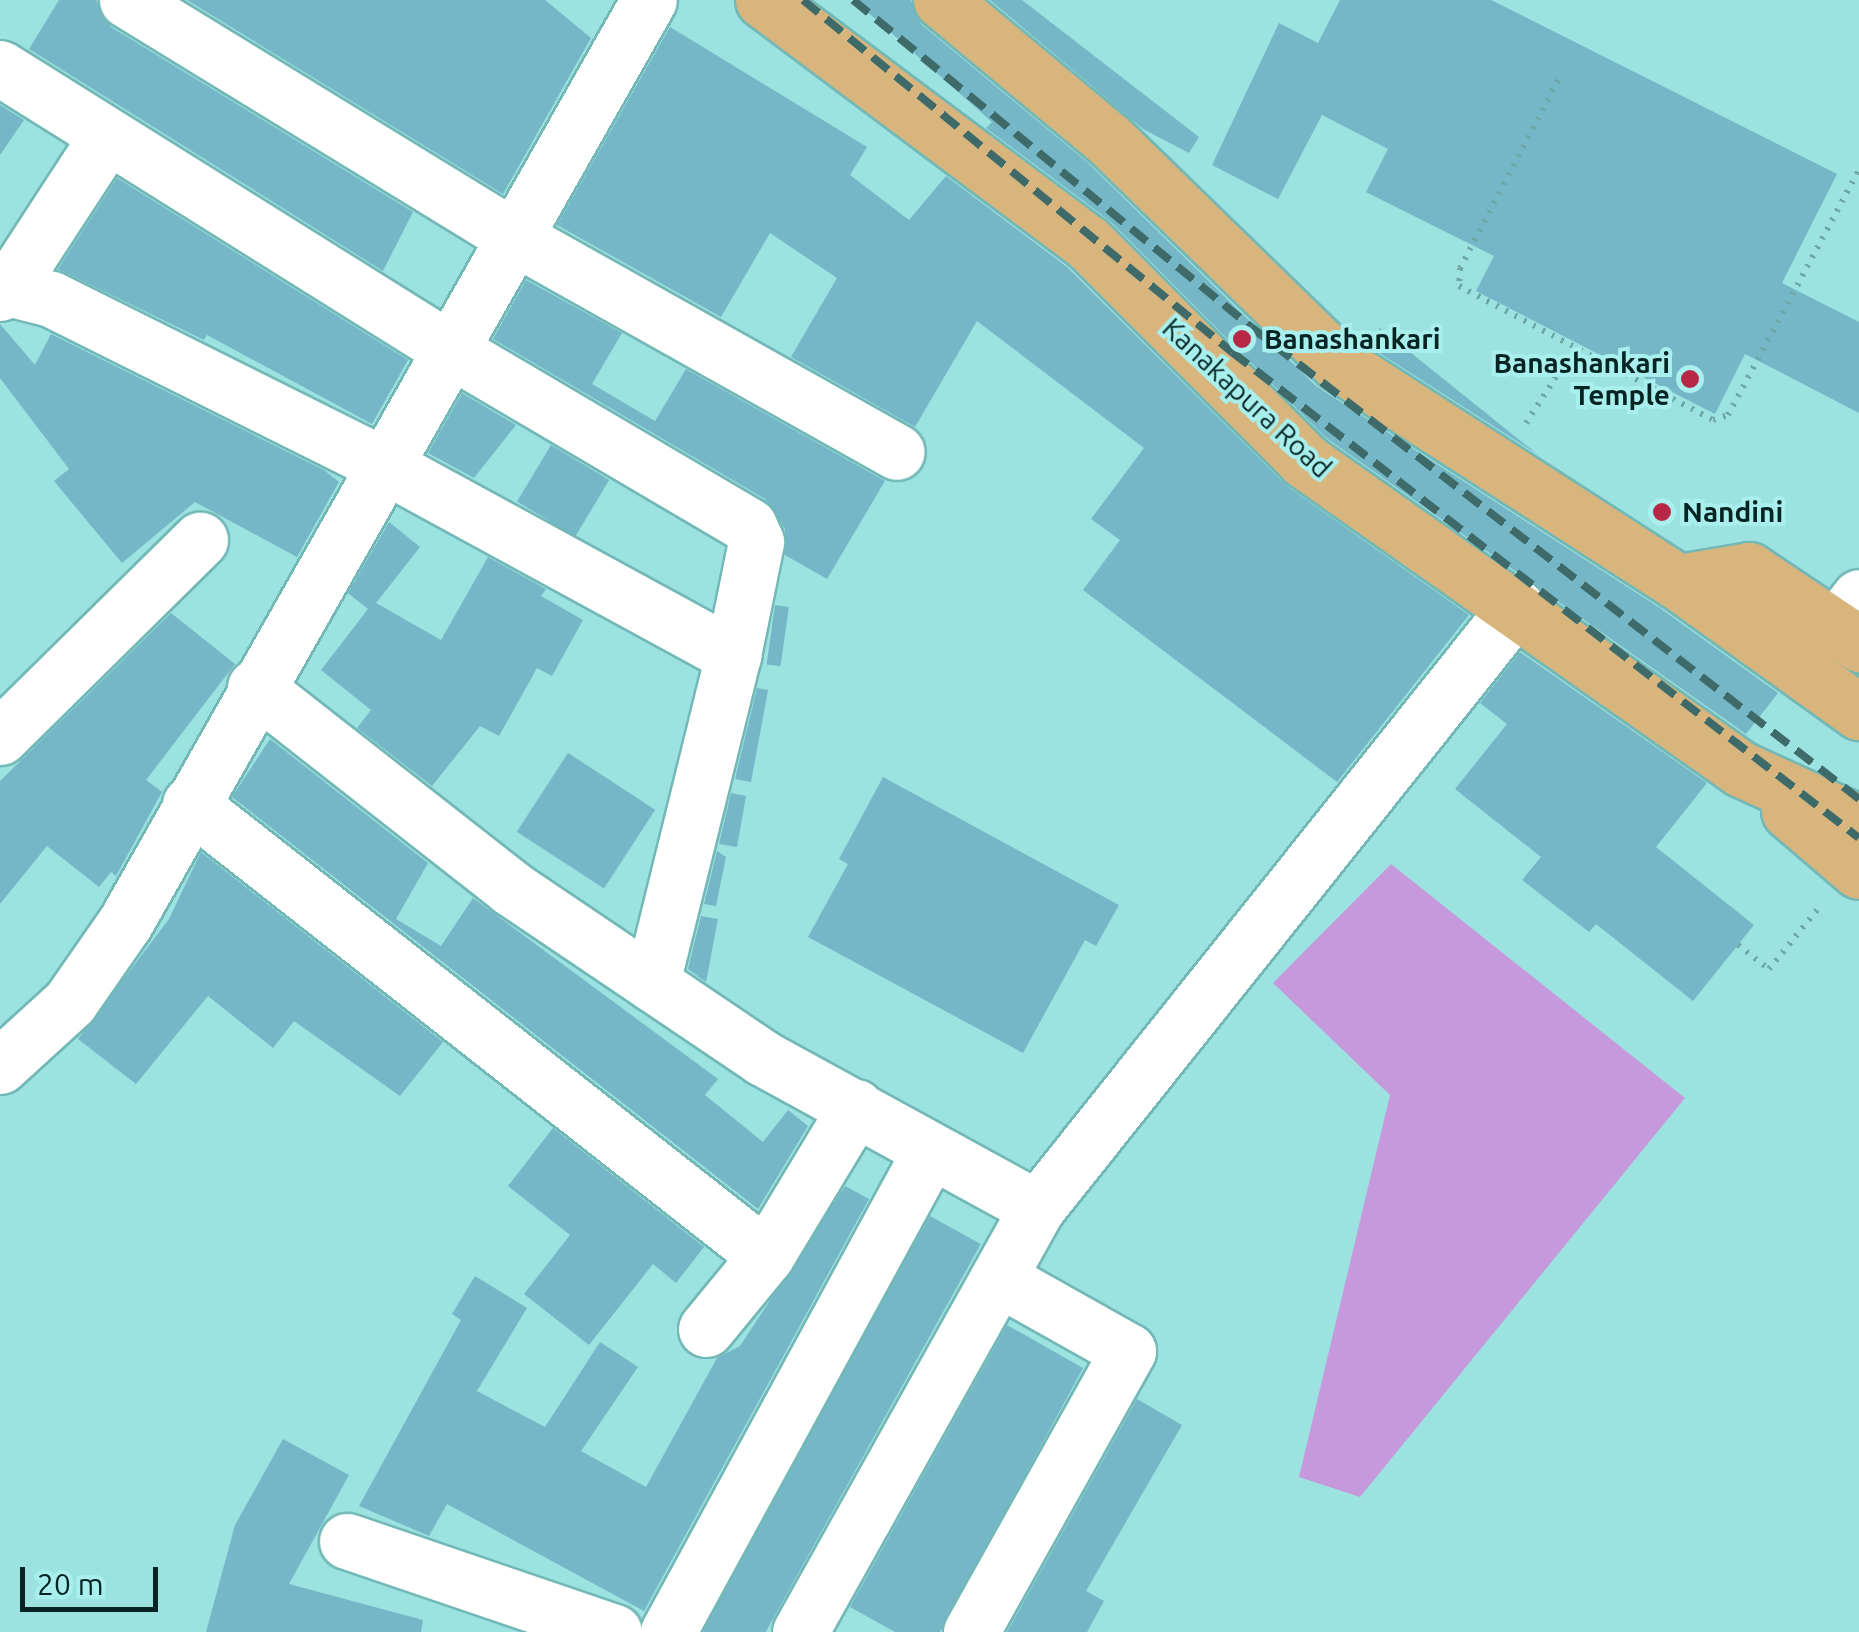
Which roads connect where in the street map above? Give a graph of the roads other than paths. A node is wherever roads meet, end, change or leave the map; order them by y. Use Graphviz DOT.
graph roads {
  1 [pos="127,0"];
  2 [pos="649,0"];
  3 [pos="763,0"];
  4 [pos="955,4"];
  5 [pos="0,68"];
  6 [pos="108,136"];
  7 [pos="512,236"];
  8 [pos="4,290"];
  9 [pos="449,350"];
  10 [pos="896,452"];
  11 [pos="382,464"];
  12 [pos="200,540"];
  13 [pos="1678,582"];
  14 [pos="1516,607"];
  15 [pos="1851,623"];
  16 [pos="732,655"];
  17 [pos="255,688"];
  18 [pos="1859,712"];
  19 [pos="0,737"];
  20 [pos="190,804"];
  21 [pos="1857,853"];
  22 [pos="652,983"];
  23 [pos="0,1066"];
  24 [pos="856,1107"];
  25 [pos="929,1153"];
  26 [pos="1037,1208"];
  27 [pos="766,1256"];
  28 [pos="998,1278"];
  29 [pos="706,1329"];
  30 [pos="347,1542"];
  31 [pos="614,1632"];
  32 [pos="668,1632"];
  33 [pos="800,1632"];
  34 [pos="970,1632"];
  1 -- 7 [label="street"];
  2 -- 7 [label="street"];
  3 -- 14 [label="main road, Kanakapura Road"];
  4 -- 13 [label="main road"];
  5 -- 6 [label="street"];
  6 -- 8 [label="street"];
  6 -- 9 [label="street"];
  7 -- 9 [label="street"];
  7 -- 10 [label="street"];
  8 -- 11 [label="street"];
  9 -- 11 [label="street"];
  9 -- 16 [label="street"];
  11 -- 16 [label="street"];
  11 -- 17 [label="street"];
  12 -- 19 [label="street"];
  13 -- 15 [label="main road"];
  13 -- 18 [label="main road"];
  14 -- 21 [label="main road, Kanakapura Road"];
  14 -- 26 [label="street"];
  16 -- 22 [label="street"];
  17 -- 20 [label="street"];
  17 -- 22 [label="street"];
  20 -- 23 [label="street"];
  20 -- 27 [label="street"];
  22 -- 24 [label="street"];
  24 -- 25 [label="street"];
  24 -- 27 [label="street"];
  25 -- 26 [label="street"];
  25 -- 32 [label="street"];
  26 -- 28 [label="street"];
  27 -- 29 [label="street"];
  28 -- 33 [label="street"];
  28 -- 34 [label="street"];
  30 -- 31 [label="street"];
}
